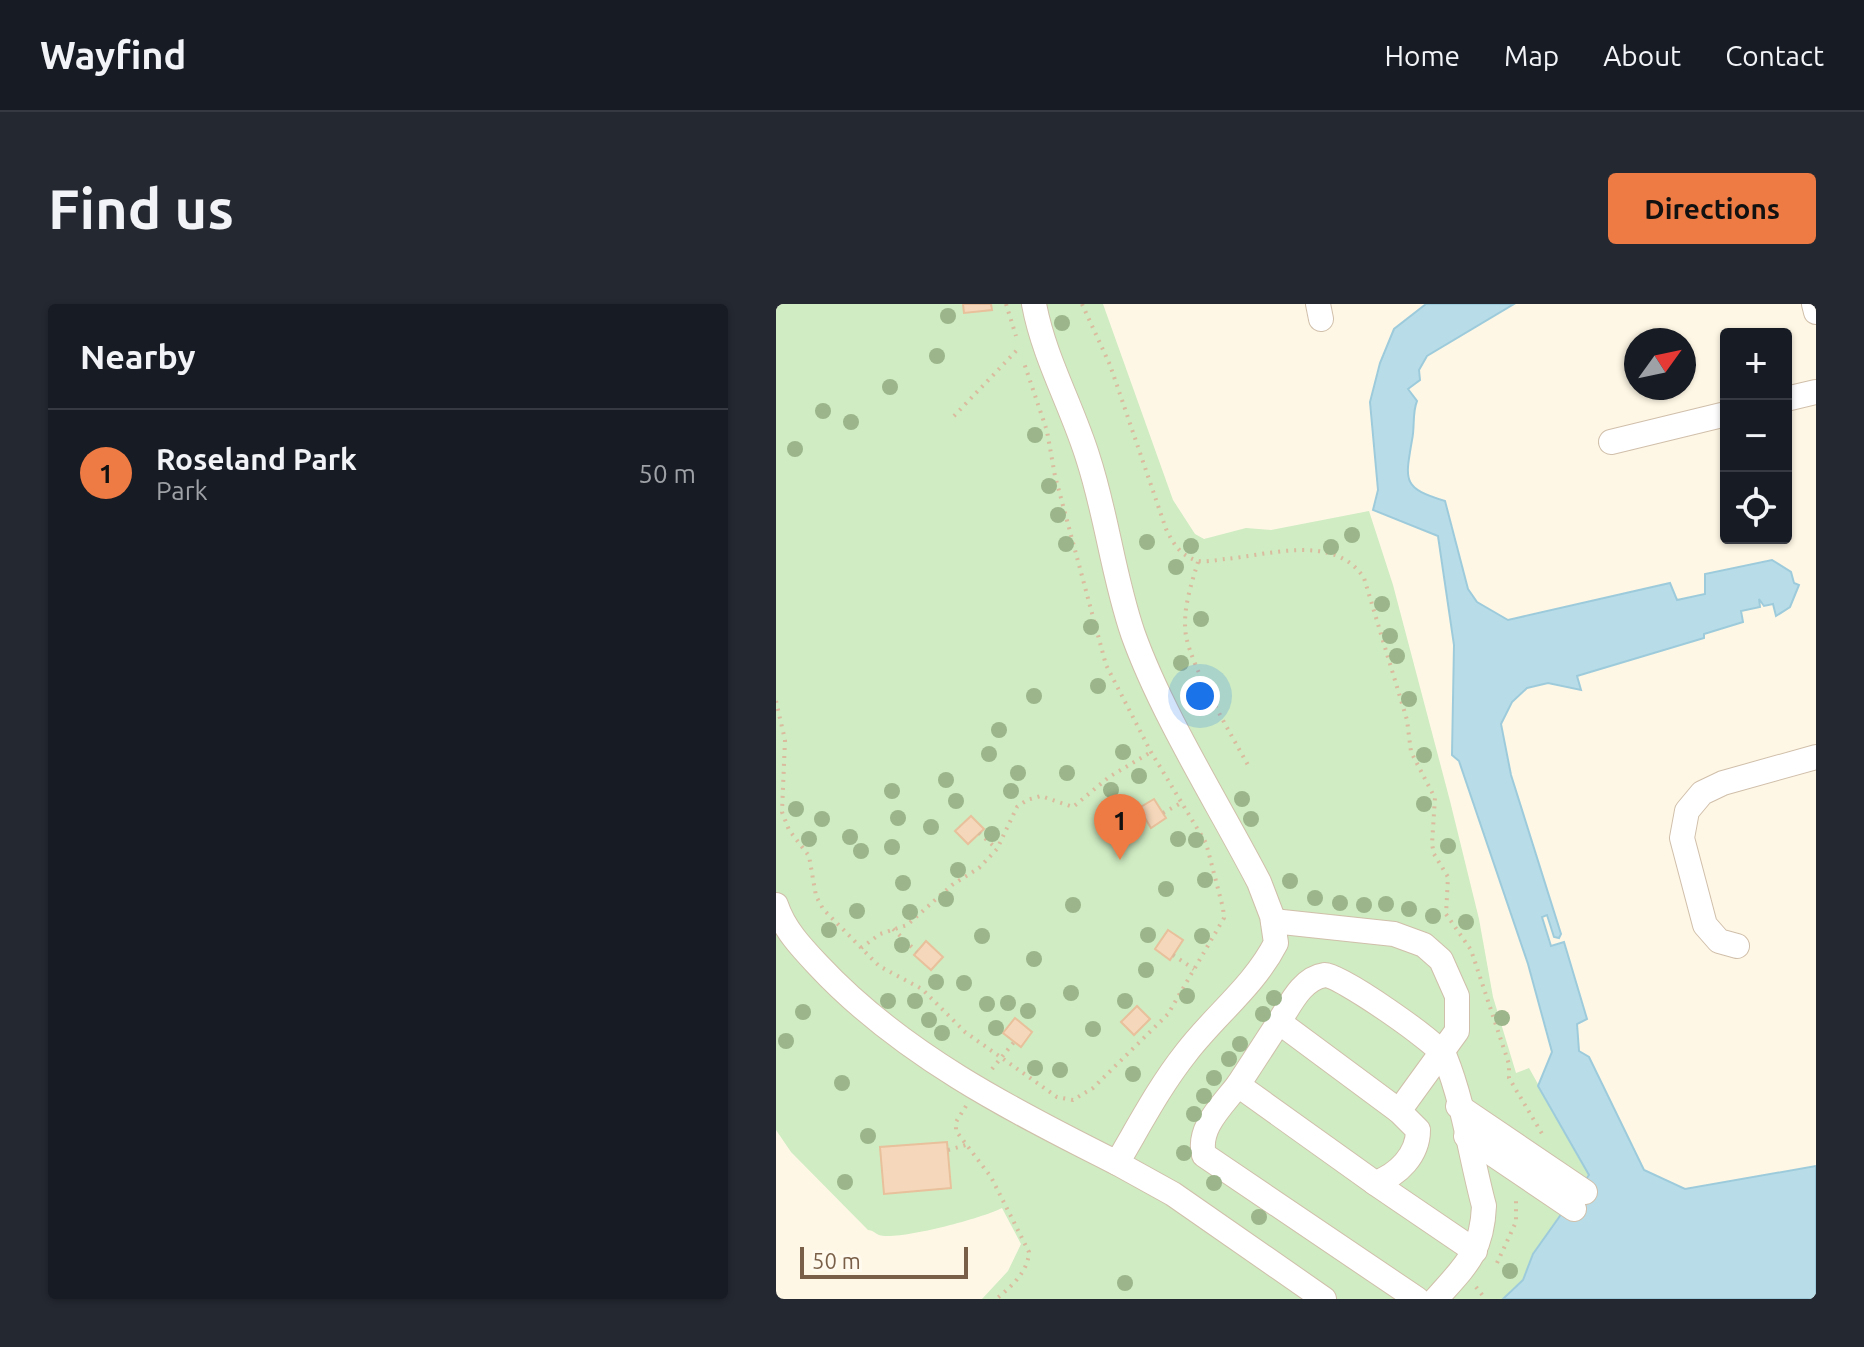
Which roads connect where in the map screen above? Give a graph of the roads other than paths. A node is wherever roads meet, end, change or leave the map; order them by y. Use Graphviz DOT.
graph roads {
  1 [pos="1034,304"];
  2 [pos="1814,304"];
  3 [pos="1816,312"];
  4 [pos="1816,392"];
  5 [pos="1792,398"];
  6 [pos="1720,415"];
  7 [pos="1611,442"];
  8 [pos="1816,757"];
  9 [pos="776,905"];
  10 [pos="1273,921"];
  11 [pos="1737,946"];
  12 [pos="1279,1022"];
  13 [pos="1444,1053"];
  14 [pos="1238,1085"];
  15 [pos="1458,1106"];
  16 [pos="1399,1111"];
  17 [pos="1466,1136"];
  18 [pos="1117,1163"];
  19 [pos="1529,1166"];
  20 [pos="1375,1183"];
  21 [pos="1580,1200"];
  22 [pos="1475,1251"];
  23 [pos="1324,1299"];
  24 [pos="1417,1299"];
  25 [pos="1436,1299"];
  1 -- 10 [label="street"];
  2 -- 3 [label="street"];
  4 -- 5 [label="street"];
  6 -- 7 [label="street"];
  8 -- 11 [label="street"];
  9 -- 18 [label="street"];
  10 -- 13 [label="street"];
  10 -- 18 [label="street"];
  12 -- 13 [label="street"];
  12 -- 14 [label="street"];
  12 -- 16 [label="street"];
  13 -- 15 [label="street"];
  13 -- 16 [label="street"];
  14 -- 20 [label="street"];
  14 -- 24 [label="street"];
  15 -- 17 [label="street"];
  15 -- 19 [label="street"];
  16 -- 20 [label="street"];
  17 -- 19 [label="street"];
  17 -- 22 [label="street"];
  18 -- 23 [label="street"];
  19 -- 21 [label="street"];
  20 -- 22 [label="street"];
  22 -- 25 [label="street"];
}
